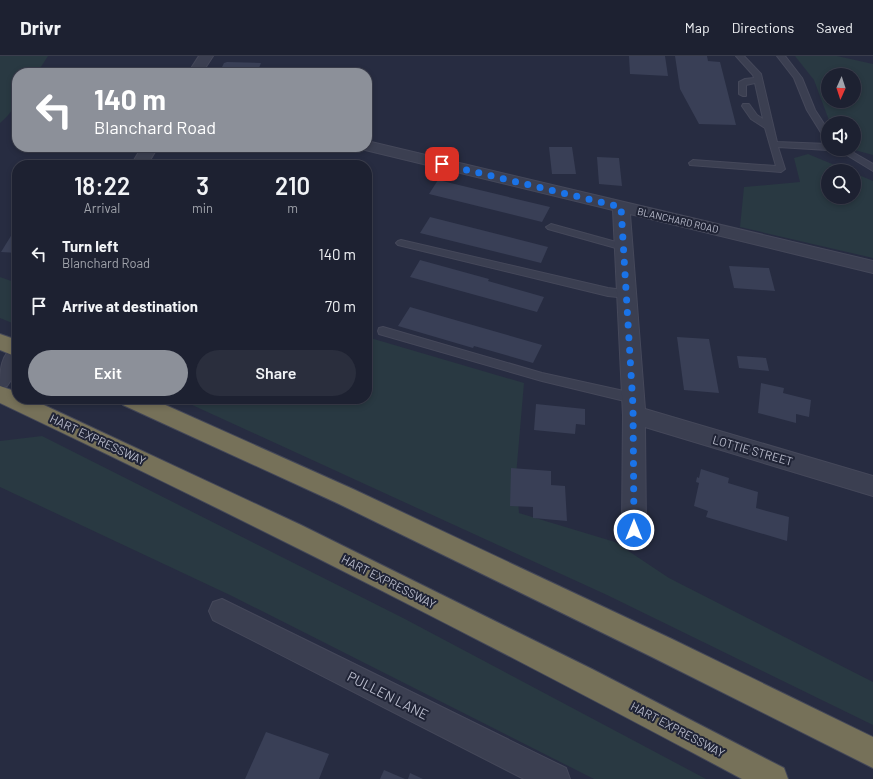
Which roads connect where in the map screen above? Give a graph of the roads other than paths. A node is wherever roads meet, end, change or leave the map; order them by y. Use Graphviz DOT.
graph roads {
  1 [pos="206,56"];
  2 [pos="740,56"];
  3 [pos="781,56"];
  4 [pos="198,68"];
  5 [pos="759,80"];
  6 [pos="743,94"];
  7 [pos="746,106"];
  8 [pos="821,126"];
  9 [pos="769,127"];
  10 [pos="773,144"];
  11 [pos="372,147"];
  12 [pos="821,147"];
  13 [pos="853,156"];
  14 [pos="693,162"];
  15 [pos="873,168"];
  16 [pos="621,207"];
  17 [pos="551,227"];
  18 [pos="401,243"];
  19 [pos="623,247"];
  20 [pos="873,267"];
  21 [pos="627,294"];
  22 [pos="383,331"];
  23 [pos="0,342"];
  24 [pos="12,347"];
  25 [pos="12,362"];
  26 [pos="0,380"];
  27 [pos="0,394"];
  28 [pos="12,400"];
  29 [pos="22,404"];
  30 [pos="142,404"];
  31 [pos="633,406"];
  32 [pos="873,486"];
  33 [pos="634,530"];
  34 [pos="222,612"];
  35 [pos="873,753"];
  36 [pos="554,779"];
  37 [pos="773,779"];
  1 -- 4 [label="street"];
  2 -- 5 [label="lane"];
  3 -- 8 [label="lane"];
  5 -- 6 [label="lane"];
  5 -- 9 [label="lane"];
  7 -- 9 [label="lane"];
  9 -- 10 [label="lane"];
  10 -- 12 [label="lane"];
  10 -- 14 [label="lane"];
  11 -- 16 [label="street, BLANCHARD ROAD"];
  13 -- 15 [label="lane"];
  16 -- 19 [label="street"];
  16 -- 20 [label="street, BLANCHARD ROAD"];
  17 -- 19 [label="lane"];
  18 -- 21 [label="lane"];
  19 -- 21 [label="street"];
  21 -- 31 [label="street"];
  22 -- 31 [label="lane"];
  23 -- 24 [label="highway"];
  25 -- 26 [label="street"];
  27 -- 28 [label="highway, HART EXPRESSWAY"];
  29 -- 37 [label="highway, HART EXPRESSWAY"];
  30 -- 35 [label="highway"];
  31 -- 32 [label="street, LOTTIE STREET"];
  31 -- 33 [label="street"];
  34 -- 36 [label="street, PULLEN LANE"];
}
